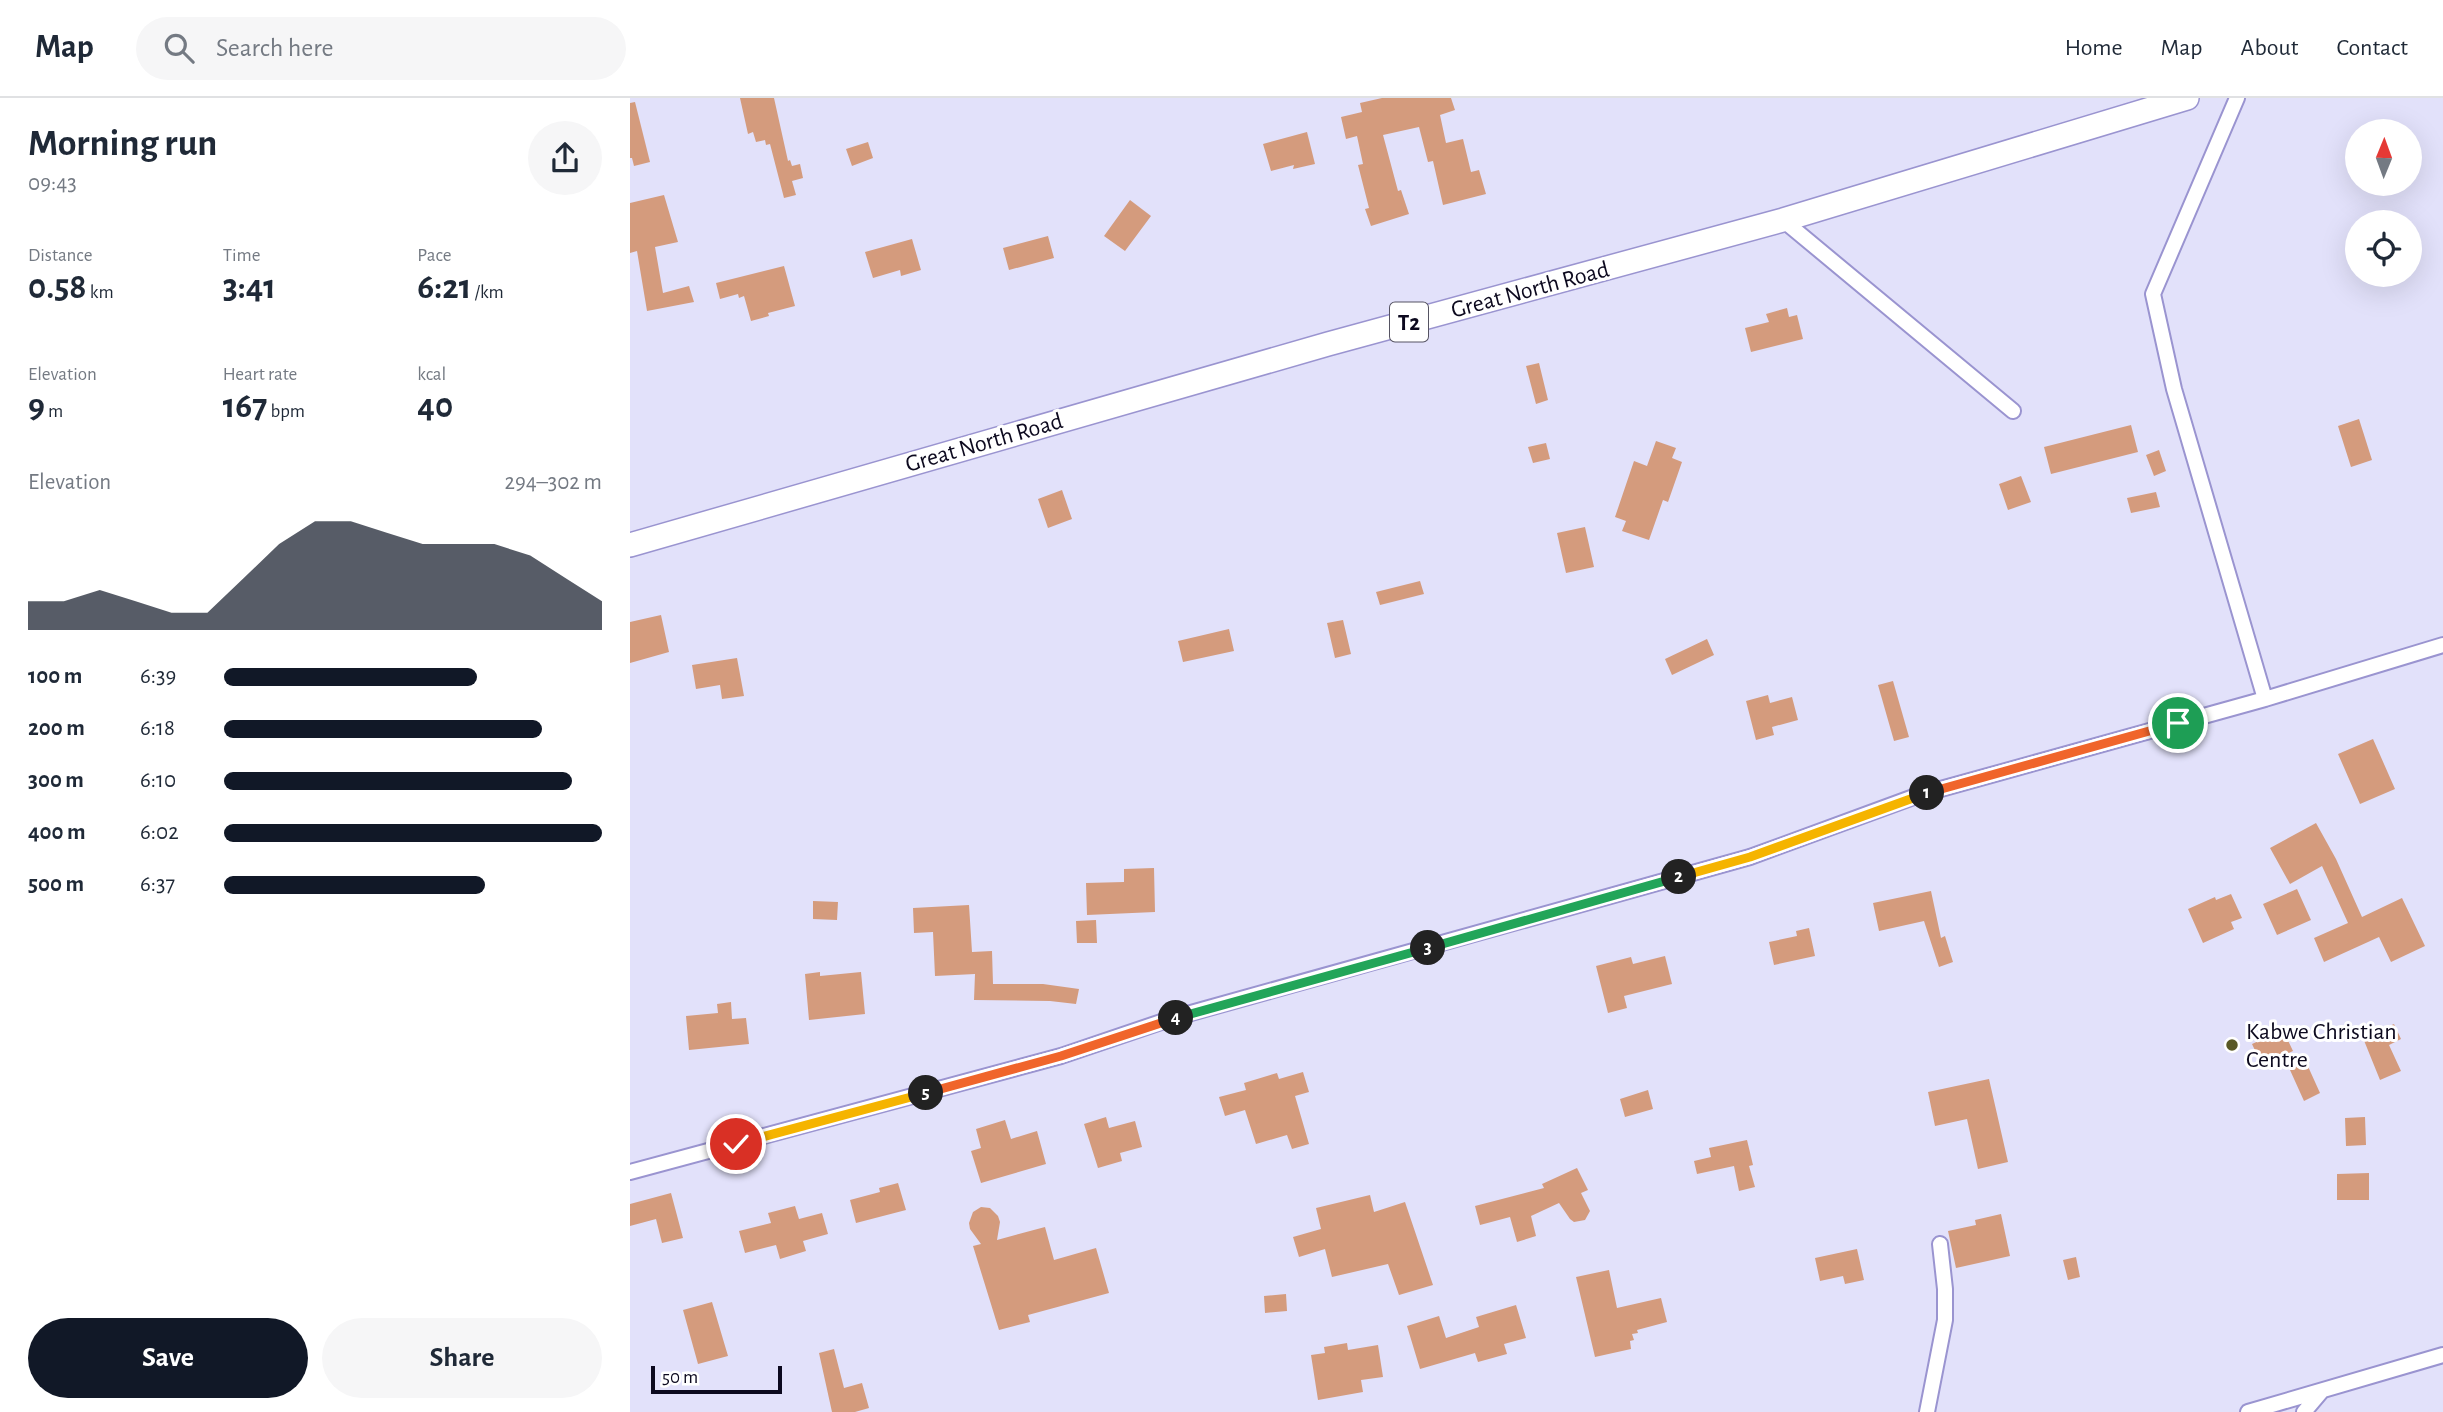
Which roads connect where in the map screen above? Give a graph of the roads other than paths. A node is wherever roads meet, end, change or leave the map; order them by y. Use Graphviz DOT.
graph roads {
  1 [pos="2187,98"];
  2 [pos="2237,98"];
  3 [pos="1783,220"];
  4 [pos="2013,411"];
  5 [pos="630,545"];
  6 [pos="2443,645"];
  7 [pos="2265,699"];
  8 [pos="630,1172"];
  9 [pos="1940,1244"];
  10 [pos="2443,1355"];
  11 [pos="2321,1392"];
  12 [pos="1927,1412"];
  13 [pos="2248,1412"];
  14 [pos="2304,1412"];
  1 -- 3 [label="highway, Great North Road / T2"];
  2 -- 7 [label="street"];
  3 -- 4 [label="street"];
  3 -- 5 [label="highway, Great North Road / T2"];
  6 -- 7 [label="street"];
  7 -- 8 [label="street"];
  9 -- 12 [label="street"];
  10 -- 11 [label="street"];
  11 -- 13 [label="street"];
  11 -- 14 [label="street"];
}
